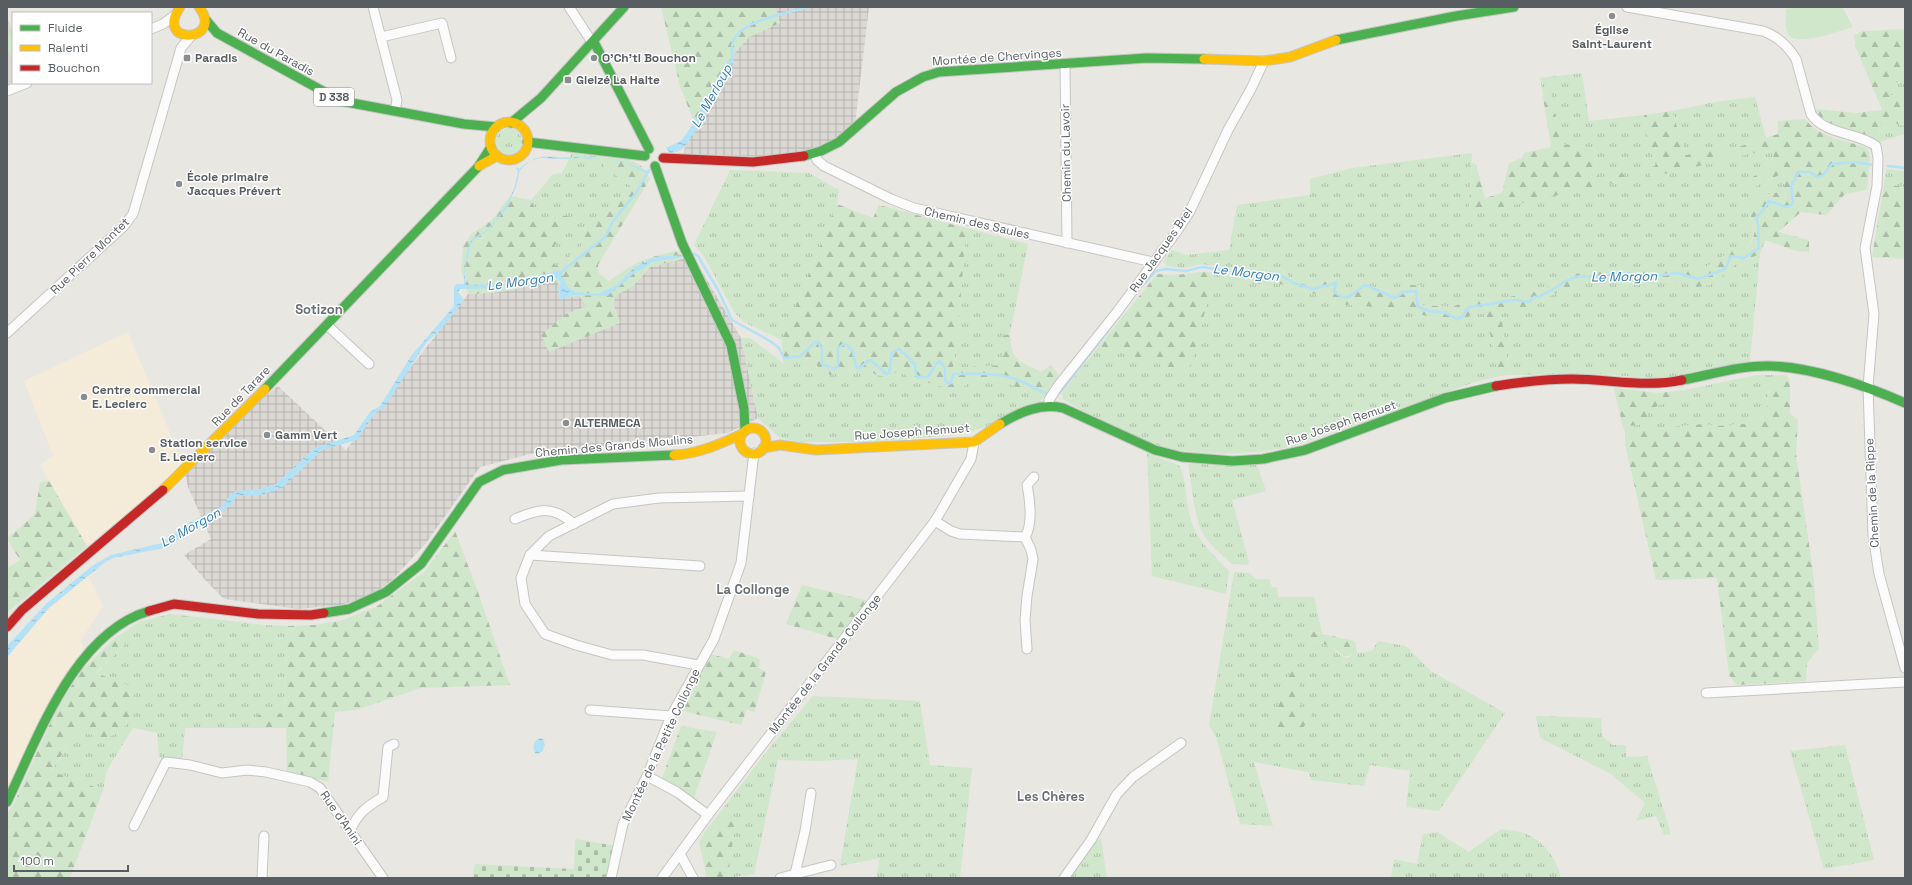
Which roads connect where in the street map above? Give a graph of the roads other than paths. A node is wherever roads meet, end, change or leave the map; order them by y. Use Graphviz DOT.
graph roads {
  1 [pos="373,7"];
  2 [pos="569,7"];
  3 [pos="624,7"];
  4 [pos="1514,7"];
  5 [pos="1627,7"];
  6 [pos="177,10"];
  7 [pos="1654,10"];
  8 [pos="203,12"];
  9 [pos="162,24"];
  10 [pos="152,29"];
  11 [pos="177,30"];
  12 [pos="201,32"];
  13 [pos="217,33"];
  14 [pos="192,36"];
  15 [pos="381,37"];
  16 [pos="594,42"];
  17 [pos="181,48"];
  18 [pos="451,58"];
  19 [pos="1264,61"];
  20 [pos="1065,64"];
  21 [pos="24,84"];
  22 [pos="7,91"];
  23 [pos="541,98"];
  24 [pos="395,111"];
  25 [pos="511,123"];
  26 [pos="464,124"];
  27 [pos="496,127"];
  28 [pos="522,128"];
  29 [pos="527,142"];
  30 [pos="490,145"];
  31 [pos="647,152"];
  32 [pos="815,154"];
  33 [pos="497,156"];
  34 [pos="663,158"];
  35 [pos="655,166"];
  36 [pos="478,167"];
  37 [pos="1067,243"];
  38 [pos="1153,262"];
  39 [pos="327,325"];
  40 [pos="7,333"];
  41 [pos="369,364"];
  42 [pos="1868,387"];
  43 [pos="1905,402"];
  44 [pos="1049,405"];
  45 [pos="744,409"];
  46 [pos="743,433"];
  47 [pos="763,433"];
  48 [pos="974,442"];
  49 [pos="780,444"];
  50 [pos="714,446"];
  51 [pos="763,448"];
  52 [pos="744,449"];
  53 [pos="754,453"];
  54 [pos="1034,477"];
  55 [pos="749,496"];
  56 [pos="515,520"];
  57 [pos="935,521"];
  58 [pos="574,524"];
  59 [pos="1025,538"];
  60 [pos="530,555"];
  61 [pos="700,566"];
  62 [pos="7,627"];
  63 [pos="1027,649"];
  64 [pos="698,665"];
  65 [pos="1905,668"];
  66 [pos="1905,682"];
  67 [pos="1706,693"];
  68 [pos="590,710"];
  69 [pos="672,716"];
  70 [pos="1182,743"];
  71 [pos="394,744"];
  72 [pos="647,776"];
  73 [pos="811,793"];
  74 [pos="7,802"];
  75 [pos="708,815"];
  76 [pos="134,826"];
  77 [pos="350,832"];
  78 [pos="264,836"];
  79 [pos="680,854"];
  80 [pos="831,865"];
  81 [pos="795,874"];
  82 [pos="262,878"];
  83 [pos="383,878"];
  84 [pos="611,878"];
  85 [pos="662,878"];
  86 [pos="693,878"];
  87 [pos="780,878"];
  88 [pos="1064,878"];
  1 -- 15 [label="street"];
  2 -- 16 [label="street"];
  3 -- 16 [label="street"];
  4 -- 19 [label="street, Montée de Chervinges"];
  5 -- 7 [label="street"];
  6 -- 9 [label="street"];
  6 -- 11 [label="street"];
  7 -- 42 [label="street, Chemin de la Rippe"];
  8 -- 12 [label="street"];
  8 -- 13 [label="street, Rue du Paradis / D 338"];
  9 -- 10 [label="street"];
  9 -- 11 [label="street"];
  11 -- 14 [label="street"];
  11 -- 17 [label="street, Rue Pierre Montet"];
  12 -- 13 [label="street, Rue du Paradis / D 338"];
  12 -- 14 [label="street"];
  13 -- 24 [label="street, Rue du Paradis / D 338"];
  14 -- 17 [label="street, Rue Pierre Montet"];
  15 -- 18 [label="street"];
  15 -- 24 [label="street"];
  16 -- 23 [label="street"];
  16 -- 31 [label="street"];
  17 -- 40 [label="street, Rue Pierre Montet"];
  19 -- 20 [label="street, Montée de Chervinges"];
  19 -- 38 [label="street, Rue Jacques Brel"];
  20 -- 32 [label="street, Montée de Chervinges"];
  20 -- 37 [label="street, Chemin du Lavoir"];
  21 -- 22 [label="street"];
  23 -- 25 [label="street"];
  23 -- 28 [label="street"];
  24 -- 26 [label="street, Rue du Paradis / D 338"];
  25 -- 27 [label="street"];
  25 -- 28 [label="street"];
  26 -- 27 [label="street, Rue du Paradis / D 338"];
  26 -- 30 [label="street, Rue du Paradis / D 338"];
  27 -- 30 [label="street"];
  28 -- 29 [label="street"];
  29 -- 31 [label="street"];
  29 -- 33 [label="street"];
  30 -- 33 [label="street"];
  30 -- 36 [label="street, Rue de Tarare"];
  31 -- 34 [label="street"];
  31 -- 35 [label="street"];
  32 -- 34 [label="street, Montée de Chervinges"];
  32 -- 37 [label="street, Chemin des Saules"];
  33 -- 36 [label="street, Rue de Tarare"];
  34 -- 35 [label="street"];
  35 -- 45 [label="street"];
  36 -- 39 [label="street, Rue de Tarare"];
  37 -- 38 [label="street, Chemin des Saules"];
  38 -- 44 [label="street, Rue Jacques Brel"];
  39 -- 41 [label="street"];
  39 -- 62 [label="street, Rue de Tarare"];
  42 -- 43 [label="street, Rue Joseph Remuet"];
  42 -- 44 [label="street, Rue Joseph Remuet"];
  42 -- 65 [label="street, Chemin de la Rippe"];
  44 -- 48 [label="street, Rue Joseph Remuet"];
  45 -- 46 [label="street"];
  45 -- 47 [label="street"];
  46 -- 47 [label="street"];
  46 -- 50 [label="street, Chemin des Grands Moulins"];
  46 -- 52 [label="street"];
  47 -- 49 [label="street"];
  47 -- 51 [label="street"];
  48 -- 49 [label="street, Rue Joseph Remuet"];
  48 -- 57 [label="street, Montée de la Grande Collonge"];
  49 -- 51 [label="street, Rue Joseph Remuet"];
  50 -- 52 [label="street, Chemin des Grands Moulins"];
  50 -- 74 [label="street, Chemin des Grands Moulins"];
  51 -- 53 [label="street"];
  52 -- 53 [label="street"];
  53 -- 55 [label="street, Montée de la Petite Collonge"];
  54 -- 59 [label="street"];
  55 -- 58 [label="street"];
  55 -- 64 [label="street, Montée de la Petite Collonge"];
  56 -- 58 [label="street"];
  57 -- 59 [label="street"];
  57 -- 75 [label="street, Montée de la Grande Collonge"];
  58 -- 60 [label="street"];
  59 -- 63 [label="street"];
  60 -- 61 [label="street"];
  60 -- 64 [label="street"];
  64 -- 69 [label="street, Montée de la Petite Collonge"];
  66 -- 67 [label="street"];
  68 -- 69 [label="street"];
  69 -- 72 [label="street, Montée de la Petite Collonge"];
  70 -- 88 [label="street"];
  71 -- 77 [label="street"];
  72 -- 75 [label="street"];
  72 -- 84 [label="street, Montée de la Petite Collonge"];
  73 -- 81 [label="street"];
  75 -- 79 [label="street, Montée de la Grande Collonge"];
  76 -- 77 [label="street, Rue d'Anini"];
  77 -- 83 [label="street, Rue d'Anini"];
  78 -- 82 [label="street"];
  79 -- 85 [label="street, Montée de la Grande Collonge"];
  79 -- 86 [label="street"];
  80 -- 81 [label="street"];
  81 -- 87 [label="street"];
}
